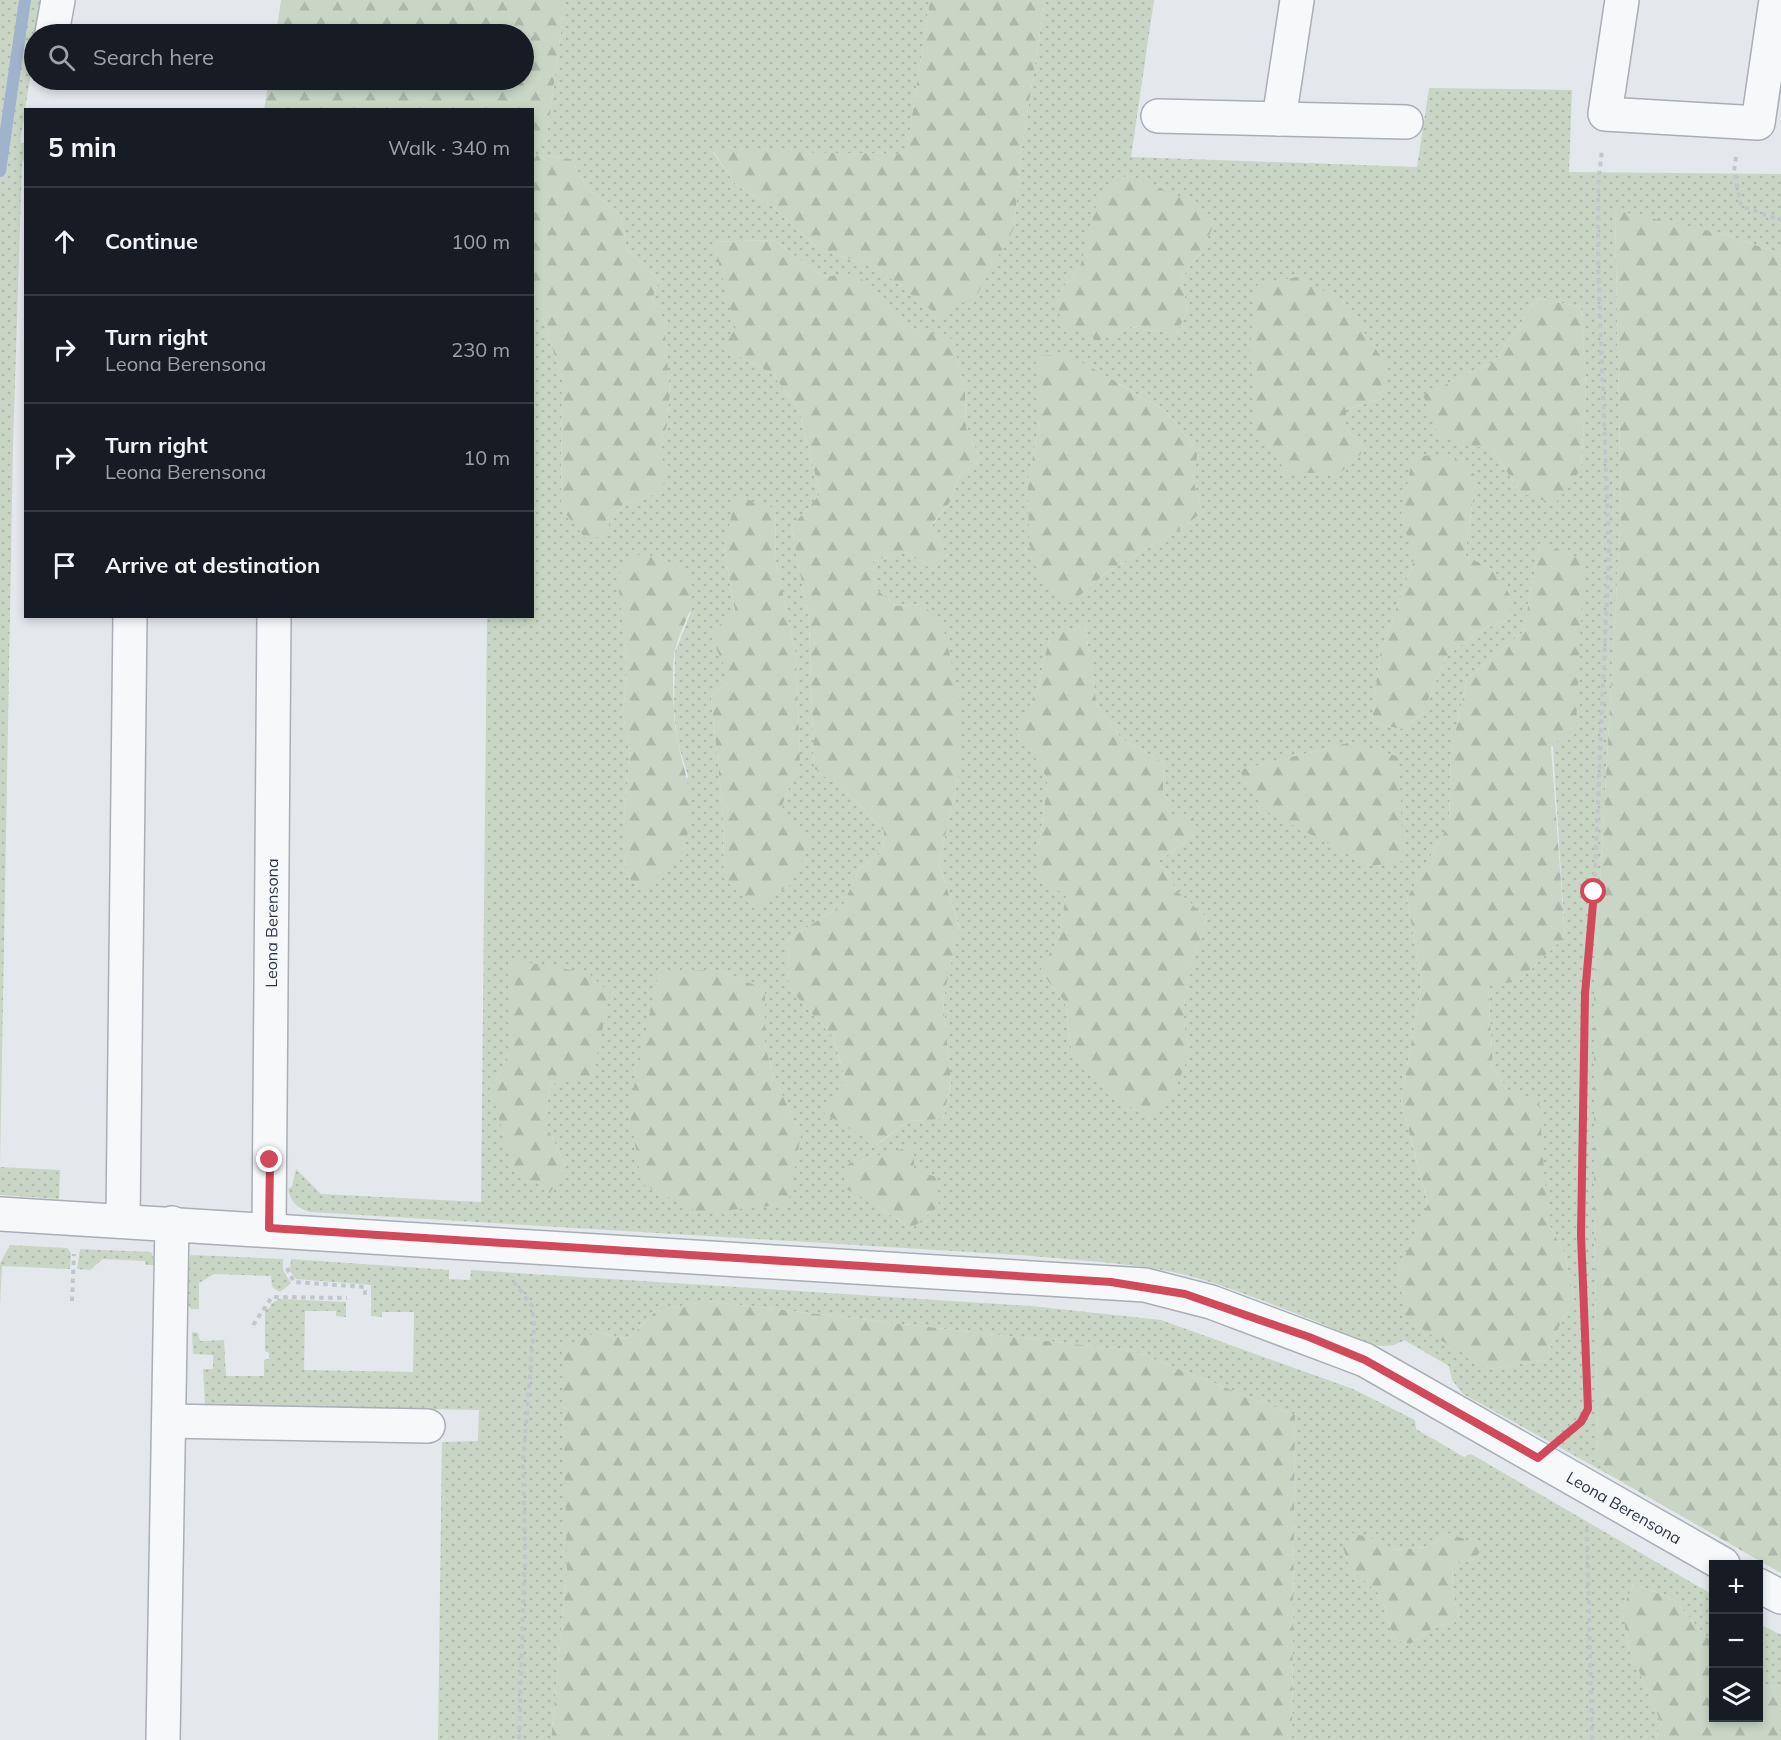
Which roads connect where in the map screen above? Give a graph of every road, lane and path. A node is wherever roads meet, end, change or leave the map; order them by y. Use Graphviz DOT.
graph roads {
  1 [pos="58,0"];
  2 [pos="1297,0"];
  3 [pos="1622,0"];
  4 [pos="1776,0"];
  5 [pos="54,24"];
  6 [pos="1605,114"];
  7 [pos="1158,116"];
  8 [pos="1279,119"];
  9 [pos="1406,122"];
  10 [pos="1734,171"];
  11 [pos="1781,220"];
  12 [pos="130,618"];
  13 [pos="274,618"];
  14 [pos="0,1214"];
  15 [pos="123,1220"];
  16 [pos="172,1223"];
  17 [pos="269,1228"];
  18 [pos="73,1269"];
  19 [pos="287,1270"];
  20 [pos="507,1273"];
  21 [pos="347,1298"];
  22 [pos="365,1299"];
  23 [pos="72,1301"];
  24 [pos="253,1325"];
  25 [pos="169,1421"];
  26 [pos="428,1426"];
  27 [pos="1538,1458"];
  28 [pos="1588,1524"];
  29 [pos="1716,1560"];
  30 [pos="1763,1588"];
  31 [pos="1781,1597"];
  32 [pos="163,1740"];
  33 [pos="519,1740"];
  34 [pos="1592,1740"];
  1 -- 5 [label="street"];
  2 -- 8 [label="street"];
  3 -- 6 [label="street"];
  4 -- 6 [label="street"];
  6 -- 27 [label="path"];
  7 -- 8 [label="street"];
  8 -- 9 [label="street"];
  10 -- 11 [label="path"];
  12 -- 15 [label="street"];
  13 -- 17 [label="street, Leona Berensona"];
  14 -- 15 [label="street, Leona Berensona"];
  15 -- 16 [label="street, Leona Berensona"];
  16 -- 17 [label="street, Leona Berensona"];
  16 -- 25 [label="street"];
  17 -- 27 [label="street, Leona Berensona"];
  18 -- 23 [label="path"];
  19 -- 22 [label="path"];
  20 -- 33 [label="path"];
  21 -- 24 [label="path"];
  25 -- 26 [label="street"];
  25 -- 32 [label="street"];
  27 -- 29 [label="street, Leona Berensona"];
  28 -- 34 [label="path"];
  30 -- 31 [label="street"];
}
